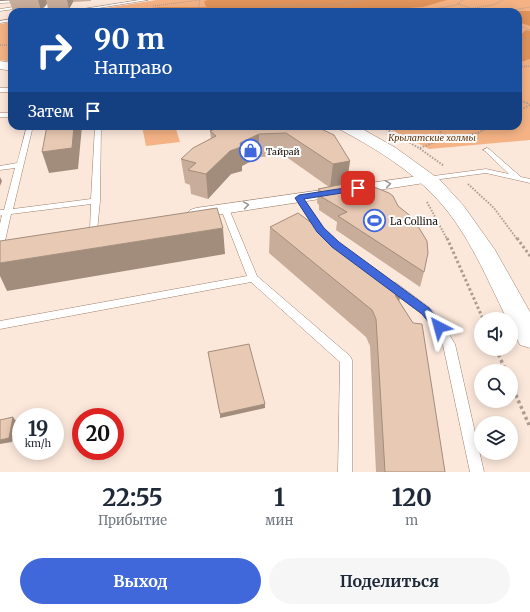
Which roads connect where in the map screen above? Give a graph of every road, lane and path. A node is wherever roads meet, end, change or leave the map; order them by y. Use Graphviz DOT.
graph roads {
  1 [pos="54,0"];
  2 [pos="146,0"];
  3 [pos="200,0"];
  4 [pos="362,0"];
  5 [pos="463,0"];
  6 [pos="503,0"];
  7 [pos="0,2"];
  8 [pos="299,2"];
  9 [pos="99,3"];
  10 [pos="458,4"];
  11 [pos="262,6"];
  12 [pos="148,7"];
  13 [pos="14,8"];
  14 [pos="46,8"];
  15 [pos="84,8"];
  16 [pos="91,8"];
  17 [pos="259,8"];
  18 [pos="438,8"];
  19 [pos="473,8"];
  20 [pos="29,130"];
  21 [pos="98,130"];
  22 [pos="352,130"];
  23 [pos="440,130"];
  24 [pos="484,130"];
  25 [pos="443,139"];
  26 [pos="419,148"];
  27 [pos="487,150"];
  28 [pos="20,165"];
  29 [pos="0,168"];
  30 [pos="518,178"];
  31 [pos="426,179"];
  32 [pos="530,181"];
  33 [pos="299,198"];
  34 [pos="96,200"];
  35 [pos="426,201"];
  36 [pos="225,209"];
  37 [pos="4,213"];
  38 [pos="179,216"];
  39 [pos="94,229"];
  40 [pos="5,243"];
  41 [pos="336,244"];
  42 [pos="253,278"];
  43 [pos="381,278"];
  44 [pos="480,312"];
  45 [pos="0,325"];
  46 [pos="530,337"];
  47 [pos="518,400"];
  48 [pos="530,427"];
  49 [pos="346,472"];
  50 [pos="477,472"];
  1 -- 14 [label="lane"];
  2 -- 16 [label="lane"];
  3 -- 12 [label="path"];
  4 -- 8 [label="path"];
  5 -- 10 [label="path"];
  6 -- 19 [label="path"];
  7 -- 13 [label="lane"];
  9 -- 15 [label="lane"];
  10 -- 18 [label="path"];
  10 -- 19 [label="path"];
  11 -- 17 [label="path"];
  20 -- 28 [label="lane"];
  21 -- 34 [label="lane"];
  22 -- 31 [label="street"];
  23 -- 25 [label="path"];
  24 -- 25 [label="path"];
  25 -- 26 [label="path"];
  27 -- 30 [label="lane"];
  28 -- 29 [label="lane"];
  28 -- 37 [label="lane"];
  30 -- 31 [label="lane"];
  30 -- 32 [label="lane"];
  33 -- 31 [label="street, one-way"];
  31 -- 46 [label="street"];
  36 -- 33 [label="street, one-way"];
  33 -- 41 [label="lane"];
  34 -- 37 [label="lane"];
  34 -- 39 [label="lane"];
  35 -- 44 [label="path"];
  36 -- 38 [label="street"];
  36 -- 42 [label="lane"];
  37 -- 40 [label="lane"];
  42 -- 45 [label="lane"];
  42 -- 49 [label="lane"];
  43 -- 50 [label="lane"];
  47 -- 48 [label="path"];
}
